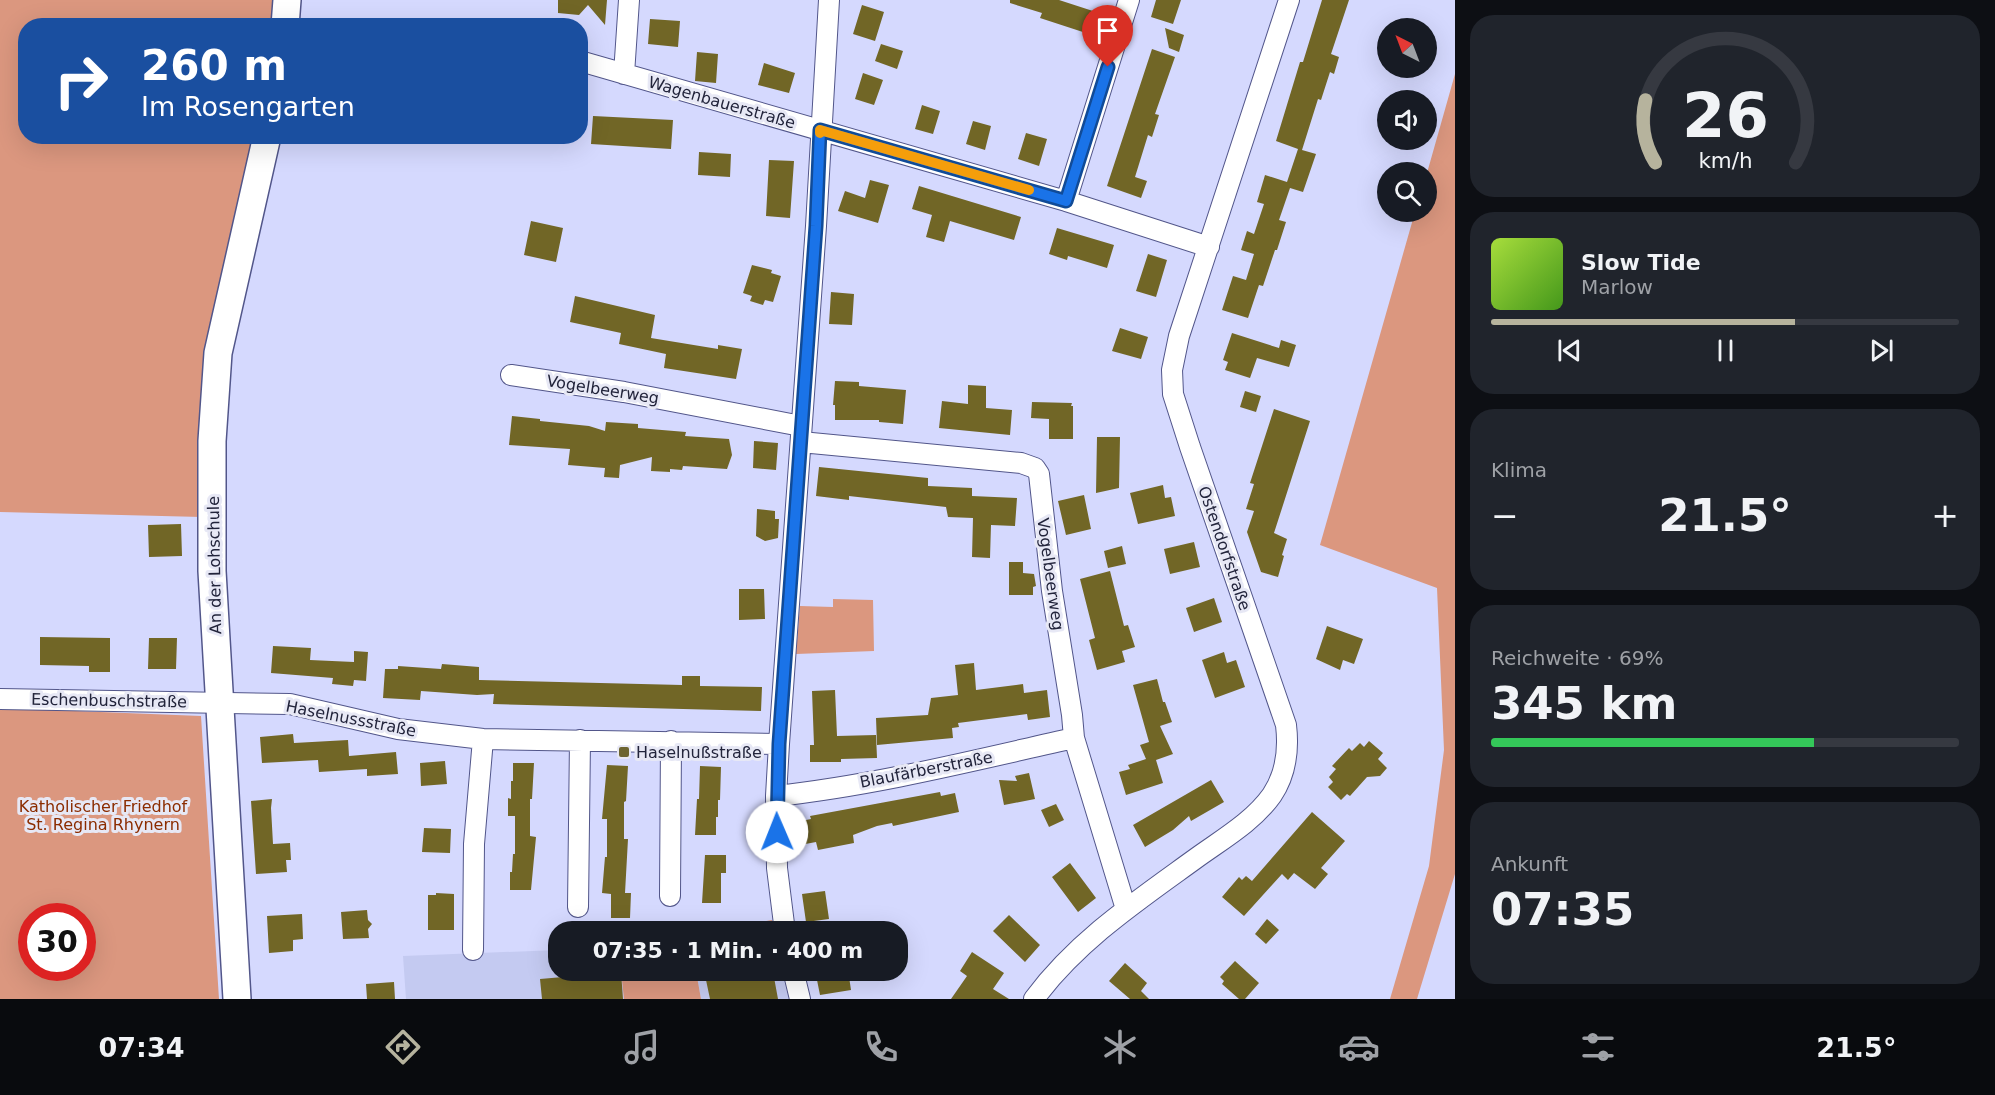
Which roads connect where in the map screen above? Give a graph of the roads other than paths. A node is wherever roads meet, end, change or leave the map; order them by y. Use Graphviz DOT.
graph roads {
  1 [pos="287,0"];
  2 [pos="629,0"];
  3 [pos="829,0"];
  4 [pos="1129,0"];
  5 [pos="1289,0"];
  6 [pos="286,18"];
  7 [pos="588,63"];
  8 [pos="624,74"];
  9 [pos="820,130"];
  10 [pos="265,144"];
  11 [pos="1066,201"];
  12 [pos="1209,247"];
  13 [pos="511,375"];
  14 [pos="801,434"];
  15 [pos="0,699"];
  16 [pos="218,702"];
  17 [pos="1074,738"];
  18 [pos="483,739"];
  19 [pos="580,740"];
  20 [pos="671,741"];
  21 [pos="779,744"];
  22 [pos="776,796"];
  23 [pos="670,896"];
  24 [pos="578,907"];
  25 [pos="1126,909"];
  26 [pos="784,921"];
  27 [pos="473,950"];
  28 [pos="796,981"];
  29 [pos="237,999"];
  30 [pos="800,999"];
  31 [pos="1034,999"];
  1 -- 6 [label="street"];
  2 -- 8 [label="street"];
  3 -- 9 [label="street"];
  4 -- 11 [label="street"];
  5 -- 12 [label="street, Ostendorfstraße"];
  7 -- 8 [label="street, Wagenbauerstraße"];
  8 -- 9 [label="street, Wagenbauerstraße"];
  9 -- 11 [label="street, Wagenbauerstraße"];
  9 -- 14 [label="street"];
  10 -- 16 [label="street, An der Lohschule"];
  11 -- 12 [label="street, Wagenbauerstraße"];
  12 -- 25 [label="street, Ostendorfstraße"];
  13 -- 14 [label="street, Vogelbeerweg"];
  14 -- 17 [label="street, Vogelbeerweg"];
  14 -- 21 [label="street"];
  15 -- 16 [label="street, Eschenbuschstraße"];
  16 -- 18 [label="street, Haselnussstraße"];
  16 -- 29 [label="street, An der Lohschule"];
  17 -- 22 [label="street, Blaufärberstraße"];
  17 -- 25 [label="street, Vogelbeerweg"];
  18 -- 19 [label="street, Haselnussstraße"];
  18 -- 27 [label="street"];
  19 -- 20 [label="street, Haselnussstraße"];
  19 -- 24 [label="street"];
  20 -- 21 [label="street, Haselnussstraße"];
  20 -- 23 [label="street"];
  21 -- 22 [label="street"];
  22 -- 26 [label="street"];
  25 -- 31 [label="street, Ostendorfstraße"];
  28 -- 30 [label="street"];
}
